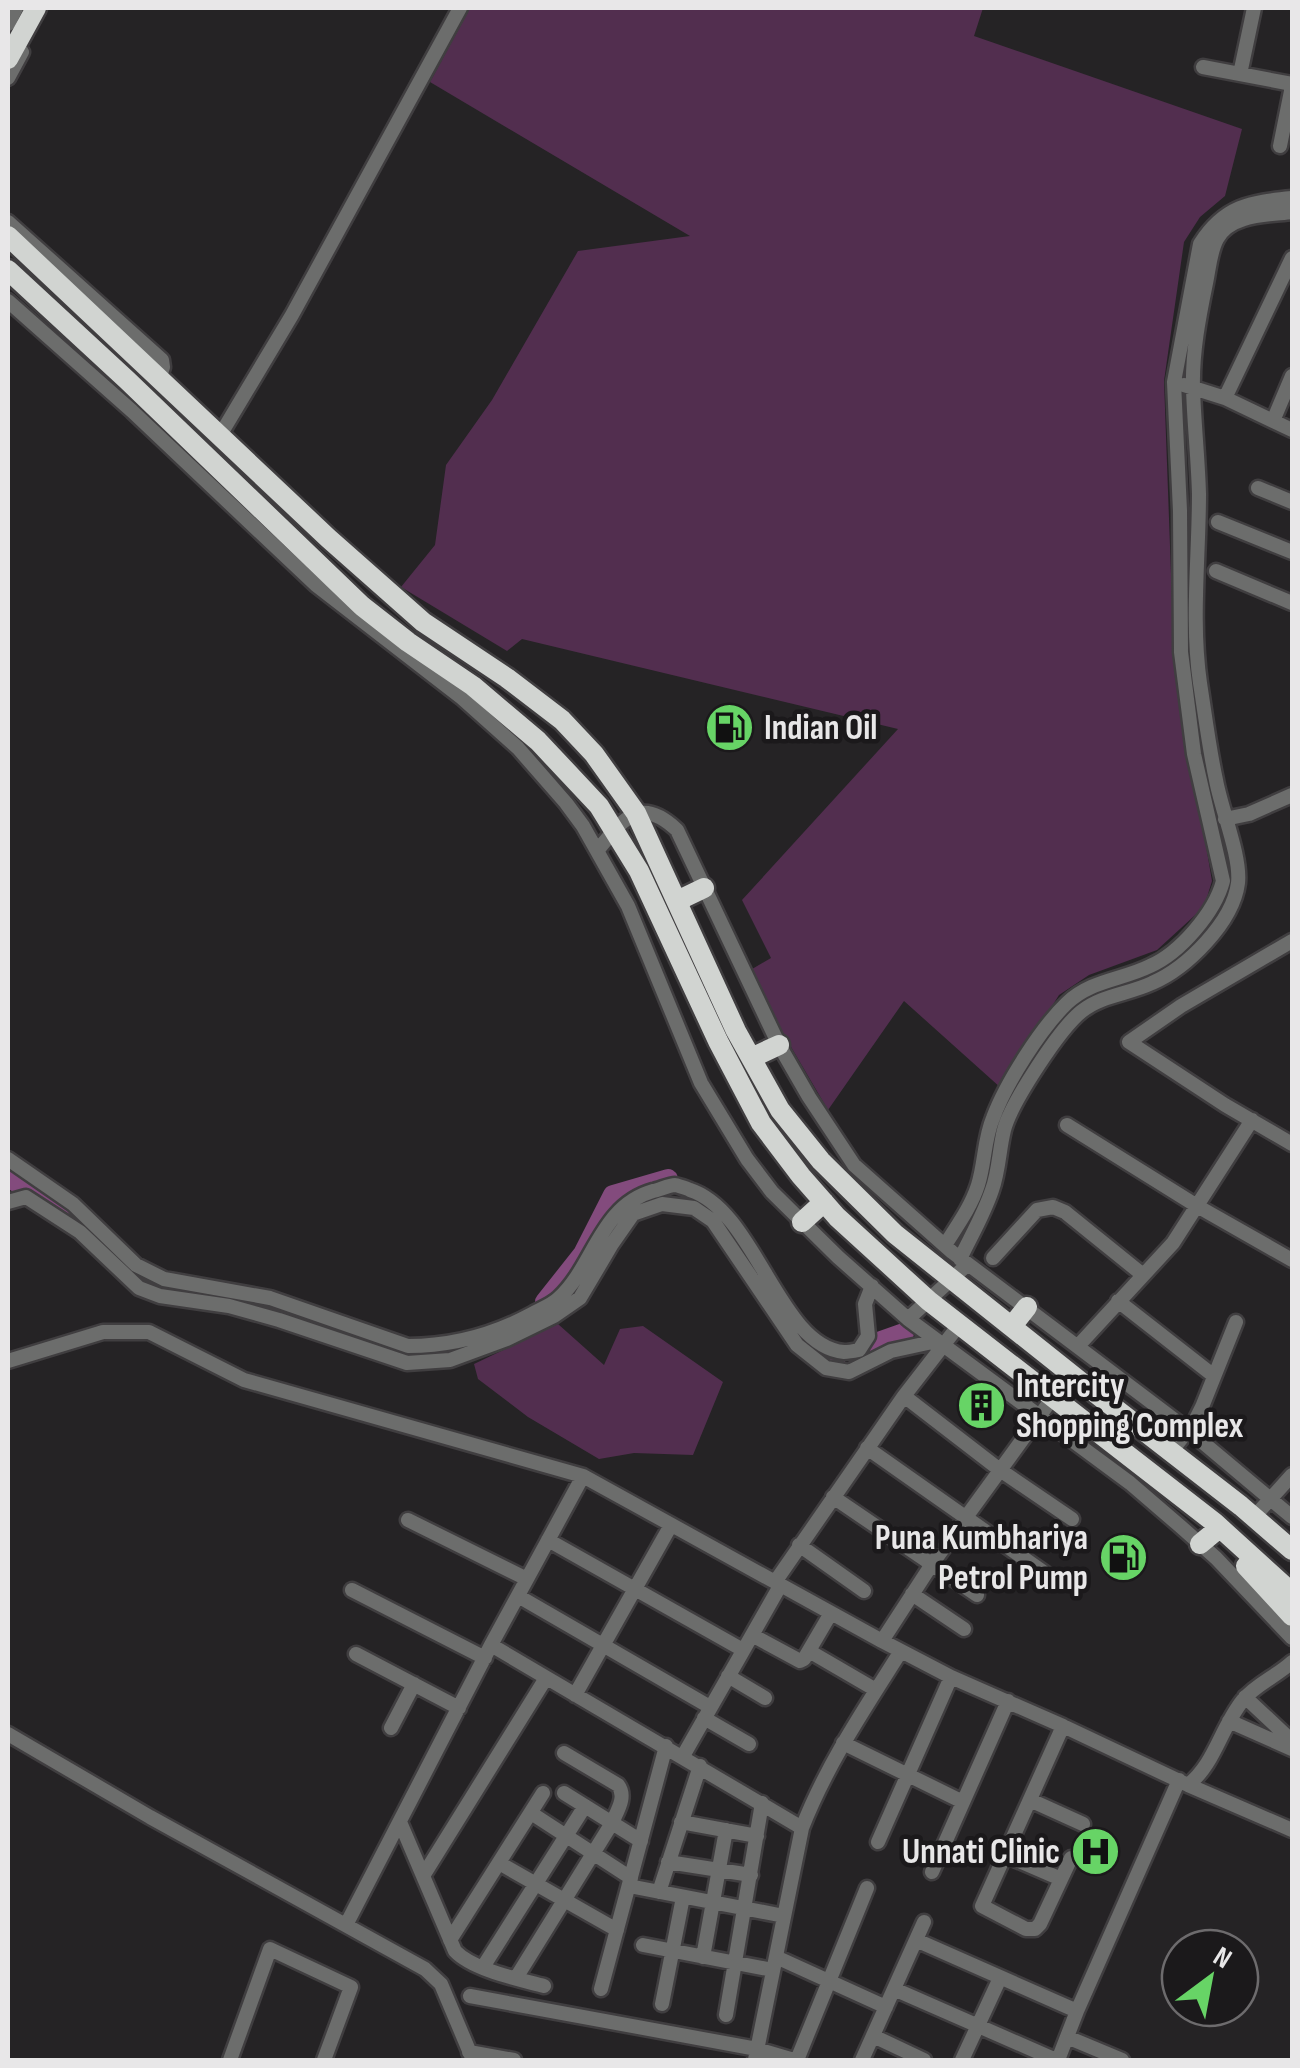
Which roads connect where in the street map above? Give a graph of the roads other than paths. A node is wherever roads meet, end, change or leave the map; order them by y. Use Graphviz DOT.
graph roads {
  1 [pos="16,8"];
  2 [pos="36,8"];
  3 [pos="48,8"];
  4 [pos="460,8"];
  5 [pos="1254,8"];
  6 [pos="8,24"];
  7 [pos="8,59"];
  8 [pos="1203,67"];
  9 [pos="1240,74"];
  10 [pos="8,78"];
  11 [pos="1292,85"];
  12 [pos="1289,125"];
  13 [pos="1280,146"];
  14 [pos="1292,198"];
  15 [pos="1292,212"];
  16 [pos="8,222"];
  17 [pos="8,236"];
  18 [pos="1292,258"];
  19 [pos="8,270"];
  20 [pos="8,301"];
  21 [pos="154,376"];
  22 [pos="1292,376"];
  23 [pos="1174,382"];
  24 [pos="1193,386"];
  25 [pos="1225,398"];
  26 [pos="138,404"];
  27 [pos="1273,421"];
  28 [pos="1292,430"];
  29 [pos="219,436"];
  30 [pos="1258,488"];
  31 [pos="1292,502"];
  32 [pos="1218,522"];
  33 [pos="1292,552"];
  34 [pos="1216,572"];
  35 [pos="1292,603"];
  36 [pos="1292,794"];
  37 [pos="636,812"];
  38 [pos="1225,818"];
  39 [pos="615,829"];
  40 [pos="597,851"];
  41 [pos="704,888"];
  42 [pos="677,901"];
  43 [pos="1292,941"];
  44 [pos="778,1044"];
  45 [pos="751,1058"];
  46 [pos="1252,1120"];
  47 [pos="1067,1125"];
  48 [pos="1292,1144"];
  49 [pos="14,1163"];
  50 [pos="867,1176"];
  51 [pos="850,1191"];
  52 [pos="8,1202"];
  53 [pos="824,1202"];
  54 [pos="1198,1206"];
  55 [pos="802,1222"];
  56 [pos="945,1245"];
  57 [pos="993,1258"];
  58 [pos="1292,1260"];
  59 [pos="964,1262"];
  60 [pos="1143,1274"];
  61 [pos="952,1280"];
  62 [pos="872,1286"];
  63 [pos="929,1301"];
  64 [pos="1118,1302"];
  65 [pos="1028,1307"];
  66 [pos="908,1319"];
  67 [pos="1236,1322"];
  68 [pos="958,1325"];
  69 [pos="1012,1326"];
  70 [pos="940,1343"];
  71 [pos="1078,1346"];
  72 [pos="10,1365"];
  73 [pos="1214,1376"];
  74 [pos="904,1396"];
  75 [pos="1054,1396"];
  76 [pos="1039,1416"];
  77 [pos="1188,1430"];
  78 [pos="1106,1436"];
  79 [pos="867,1448"];
  80 [pos="1171,1452"];
  81 [pos="1092,1455"];
  82 [pos="1000,1470"];
  83 [pos="1292,1475"];
  84 [pos="583,1476"];
  85 [pos="833,1496"];
  86 [pos="1270,1498"];
  87 [pos="1254,1516"];
  88 [pos="1292,1516"];
  89 [pos="966,1518"];
  90 [pos="1072,1519"];
  91 [pos="408,1520"];
  92 [pos="671,1525"];
  93 [pos="1216,1526"];
  94 [pos="548,1540"];
  95 [pos="1200,1544"];
  96 [pos="798,1546"];
  97 [pos="1292,1549"];
  98 [pos="932,1564"];
  99 [pos="1049,1576"];
  100 [pos="527,1579"];
  101 [pos="778,1584"];
  102 [pos="636,1588"];
  103 [pos="352,1590"];
  104 [pos="1289,1590"];
  105 [pos="864,1591"];
  106 [pos="912,1594"];
  107 [pos="977,1595"];
  108 [pos="518,1596"];
  109 [pos="830,1613"];
  110 [pos="1292,1616"];
  111 [pos="964,1629"];
  112 [pos="752,1635"];
  113 [pos="1292,1638"];
  114 [pos="882,1641"];
  115 [pos="603,1645"];
  116 [pos="744,1650"];
  117 [pos="809,1651"];
  118 [pos="901,1651"];
  119 [pos="488,1652"];
  120 [pos="356,1654"];
  121 [pos="1292,1662"];
  122 [pos="728,1676"];
  123 [pos="951,1676"];
  124 [pos="546,1678"];
  125 [pos="414,1684"];
  126 [pos="876,1690"];
  127 [pos="575,1695"];
  128 [pos="1245,1697"];
  129 [pos="765,1698"];
  130 [pos="1008,1701"];
  131 [pos="460,1708"];
  132 [pos="707,1712"];
  133 [pos="1229,1721"];
  134 [pos="1063,1726"];
  135 [pos="392,1728"];
  136 [pos="8,1734"];
  137 [pos="1292,1741"];
  138 [pos="843,1743"];
  139 [pos="750,1744"];
  140 [pos="666,1746"];
  141 [pos="1292,1749"];
  142 [pos="564,1753"];
  143 [pos="682,1756"];
  144 [pos="700,1766"];
  145 [pos="907,1776"];
  146 [pos="1183,1783"];
  147 [pos="543,1793"];
  148 [pos="564,1793"];
  149 [pos="1030,1800"];
  150 [pos="963,1802"];
  151 [pos="762,1803"];
  152 [pos="585,1806"];
  153 [pos="530,1814"];
  154 [pos="400,1822"];
  155 [pos="681,1822"];
  156 [pos="612,1823"];
  157 [pos="1083,1824"];
  158 [pos="802,1828"];
  159 [pos="726,1830"];
  160 [pos="1292,1830"];
  161 [pos="566,1836"];
  162 [pos="757,1836"];
  163 [pos="641,1840"];
  164 [pos="878,1842"];
  165 [pos="594,1854"];
  166 [pos="1005,1856"];
  167 [pos="1071,1858"];
  168 [pos="668,1862"];
  169 [pos="499,1863"];
  170 [pos="719,1870"];
  171 [pos="932,1872"];
  172 [pos="751,1875"];
  173 [pos="423,1876"];
  174 [pos="1061,1880"];
  175 [pos="630,1882"];
  176 [pos="536,1884"];
  177 [pos="867,1888"];
  178 [pos="659,1892"];
  179 [pos="683,1897"];
  180 [pos="564,1900"];
  181 [pos="713,1902"];
  182 [pos="746,1908"];
  183 [pos="784,1916"];
  184 [pos="924,1922"];
  185 [pos="346,1925"];
  186 [pos="617,1930"];
  187 [pos="450,1940"];
  188 [pos="916,1940"];
  189 [pos="643,1945"];
  190 [pos="672,1951"];
  191 [pos="703,1957"];
  192 [pos="735,1963"];
  193 [pos="774,1964"];
  194 [pos="483,1966"];
  195 [pos="516,1978"];
  196 [pos="1000,1978"];
  197 [pos="828,1981"];
  198 [pos="544,1986"];
  199 [pos="601,1989"];
  200 [pos="894,1989"];
  201 [pos="470,1996"];
  202 [pos="662,2004"];
  203 [pos="886,2007"];
  204 [pos="1077,2011"];
  205 [pos="726,2015"];
  206 [pos="978,2026"];
  207 [pos="873,2036"];
  208 [pos="1067,2036"];
  209 [pos="756,2055"];
  210 [pos="471,2056"];
  211 [pos="230,2060"];
  212 [pos="324,2060"];
  213 [pos="514,2060"];
  214 [pos="796,2060"];
  215 [pos="862,2060"];
  216 [pos="924,2060"];
  217 [pos="962,2060"];
  218 [pos="1057,2060"];
  219 [pos="1122,2060"];
  1 -- 6 [label="street"];
  2 -- 7 [label="highway"];
  3 -- 10 [label="street"];
  4 -- 29 [label="street"];
  5 -- 9 [label="street"];
  8 -- 9 [label="street"];
  9 -- 11 [label="street"];
  11 -- 12 [label="street"];
  12 -- 13 [label="street"];
  14 -- 23 [label="street"];
  15 -- 24 [label="street"];
  16 -- 21 [label="street"];
  17 -- 21 [label="highway"];
  18 -- 25 [label="street"];
  19 -- 26 [label="highway"];
  20 -- 26 [label="street"];
  21 -- 29 [label="highway"];
  22 -- 27 [label="street"];
  23 -- 24 [label="street"];
  23 -- 56 [label="street"];
  24 -- 25 [label="street"];
  24 -- 38 [label="street"];
  25 -- 27 [label="street"];
  26 -- 39 [label="highway"];
  26 -- 40 [label="street"];
  27 -- 28 [label="street"];
  29 -- 37 [label="highway"];
  30 -- 31 [label="street"];
  32 -- 33 [label="street"];
  34 -- 35 [label="street"];
  36 -- 38 [label="street"];
  37 -- 39 [label="street"];
  37 -- 41 [label="street"];
  37 -- 42 [label="highway"];
  38 -- 59 [label="street"];
  39 -- 40 [label="street"];
  39 -- 53 [label="highway"];
  40 -- 55 [label="street"];
  41 -- 42 [label="highway"];
  41 -- 44 [label="street"];
  42 -- 45 [label="highway"];
  43 -- 46 [label="street"];
  44 -- 45 [label="highway"];
  44 -- 50 [label="street"];
  45 -- 51 [label="highway"];
  46 -- 48 [label="street"];
  46 -- 54 [label="street"];
  47 -- 54 [label="street"];
  49 -- 62 [label="street"];
  50 -- 51 [label="highway"];
  50 -- 56 [label="street"];
  51 -- 61 [label="highway"];
  52 -- 70 [label="street"];
  53 -- 55 [label="highway"];
  53 -- 63 [label="highway"];
  54 -- 58 [label="street"];
  54 -- 60 [label="street"];
  55 -- 62 [label="street"];
  56 -- 59 [label="street"];
  57 -- 60 [label="street"];
  59 -- 61 [label="street"];
  59 -- 65 [label="street"];
  60 -- 64 [label="street"];
  61 -- 63 [label="street"];
  61 -- 69 [label="highway"];
  62 -- 66 [label="street"];
  63 -- 66 [label="street"];
  63 -- 68 [label="highway"];
  64 -- 71 [label="street"];
  64 -- 73 [label="street"];
  65 -- 69 [label="highway"];
  65 -- 71 [label="street"];
  66 -- 70 [label="street"];
  67 -- 73 [label="street"];
  68 -- 70 [label="street"];
  68 -- 75 [label="highway"];
  69 -- 80 [label="highway"];
  70 -- 74 [label="street"];
  70 -- 76 [label="street"];
  71 -- 77 [label="street"];
  72 -- 84 [label="street"];
  73 -- 77 [label="street"];
  74 -- 79 [label="street"];
  74 -- 82 [label="street"];
  75 -- 76 [label="street"];
  75 -- 78 [label="highway"];
  76 -- 81 [label="street"];
  76 -- 82 [label="street"];
  77 -- 80 [label="street"];
  77 -- 86 [label="street"];
  78 -- 81 [label="highway"];
  78 -- 93 [label="highway"];
  79 -- 85 [label="street"];
  79 -- 89 [label="street"];
  80 -- 87 [label="highway"];
  81 -- 95 [label="street"];
  82 -- 89 [label="street"];
  82 -- 90 [label="street"];
  83 -- 86 [label="street"];
  84 -- 92 [label="street"];
  84 -- 94 [label="street"];
  85 -- 96 [label="street"];
  85 -- 98 [label="street"];
  86 -- 87 [label="street"];
  86 -- 88 [label="street"];
  87 -- 97 [label="highway"];
  89 -- 98 [label="street"];
  89 -- 99 [label="street"];
  91 -- 100 [label="street"];
  92 -- 101 [label="street"];
  92 -- 102 [label="street"];
  93 -- 95 [label="highway"];
  93 -- 104 [label="highway"];
  93 -- 110 [label="highway"];
  94 -- 100 [label="street"];
  94 -- 102 [label="street"];
  95 -- 113 [label="street"];
  96 -- 101 [label="street"];
  96 -- 105 [label="street"];
  98 -- 106 [label="street"];
  98 -- 107 [label="street"];
  100 -- 108 [label="street"];
  101 -- 109 [label="street"];
  101 -- 112 [label="street"];
  102 -- 115 [label="street"];
  102 -- 116 [label="street"];
  103 -- 119 [label="street"];
  106 -- 111 [label="street"];
  106 -- 114 [label="street"];
  108 -- 115 [label="street"];
  108 -- 119 [label="street"];
  109 -- 114 [label="street"];
  109 -- 117 [label="street"];
  112 -- 116 [label="street"];
  112 -- 117 [label="street"];
  114 -- 118 [label="street"];
  115 -- 127 [label="street"];
  115 -- 132 [label="street"];
  116 -- 122 [label="street"];
  117 -- 126 [label="street"];
  118 -- 123 [label="street"];
  118 -- 126 [label="street"];
  119 -- 124 [label="street"];
  119 -- 131 [label="street"];
  120 -- 125 [label="street"];
  121 -- 128 [label="street"];
  122 -- 129 [label="street"];
  122 -- 132 [label="street"];
  123 -- 130 [label="street"];
  123 -- 145 [label="street"];
  124 -- 127 [label="street"];
  124 -- 173 [label="street"];
  125 -- 131 [label="street"];
  125 -- 135 [label="street"];
  126 -- 138 [label="street"];
  127 -- 140 [label="street"];
  128 -- 133 [label="street"];
  128 -- 137 [label="street"];
  130 -- 134 [label="street"];
  130 -- 150 [label="street"];
  131 -- 154 [label="street"];
  132 -- 139 [label="street"];
  132 -- 143 [label="street"];
  133 -- 141 [label="street"];
  133 -- 146 [label="street"];
  134 -- 146 [label="street"];
  134 -- 149 [label="street"];
  136 -- 185 [label="street"];
  138 -- 145 [label="street"];
  138 -- 158 [label="street"];
  140 -- 143 [label="street"];
  140 -- 163 [label="street"];
  142 -- 156 [label="street"];
  143 -- 144 [label="street"];
  144 -- 151 [label="street"];
  144 -- 155 [label="street"];
  145 -- 150 [label="street"];
  145 -- 164 [label="street"];
  146 -- 160 [label="street"];
  146 -- 204 [label="street"];
  147 -- 153 [label="street"];
  148 -- 152 [label="street"];
  149 -- 157 [label="street"];
  149 -- 166 [label="street"];
  150 -- 171 [label="street"];
  151 -- 158 [label="street"];
  151 -- 162 [label="street"];
  152 -- 156 [label="street"];
  152 -- 161 [label="street"];
  153 -- 161 [label="street"];
  153 -- 169 [label="street"];
  154 -- 173 [label="street"];
  154 -- 185 [label="street"];
  155 -- 159 [label="street"];
  155 -- 168 [label="street"];
  156 -- 163 [label="street"];
  156 -- 165 [label="street"];
  158 -- 183 [label="street"];
  159 -- 162 [label="street"];
  159 -- 170 [label="street"];
  161 -- 165 [label="street"];
  161 -- 176 [label="street"];
  162 -- 172 [label="street"];
  163 -- 175 [label="street"];
  165 -- 175 [label="street"];
  165 -- 180 [label="street"];
  166 -- 174 [label="street"];
  166 -- 174 [label="street"];
  167 -- 174 [label="street"];
  168 -- 170 [label="street"];
  168 -- 178 [label="street"];
  169 -- 176 [label="street"];
  169 -- 187 [label="street"];
  170 -- 172 [label="street"];
  170 -- 181 [label="street"];
  172 -- 182 [label="street"];
  173 -- 187 [label="street"];
  175 -- 178 [label="street"];
  175 -- 186 [label="street"];
  176 -- 180 [label="street"];
  176 -- 194 [label="street"];
  177 -- 197 [label="street"];
  178 -- 179 [label="street"];
  179 -- 181 [label="street"];
  179 -- 190 [label="street"];
  180 -- 186 [label="street"];
  180 -- 195 [label="street"];
  181 -- 182 [label="street"];
  181 -- 191 [label="street"];
  182 -- 183 [label="street"];
  182 -- 192 [label="street"];
  183 -- 193 [label="street"];
  184 -- 188 [label="street"];
  185 -- 210 [label="street"];
  186 -- 199 [label="street"];
  187 -- 194 [label="street"];
  188 -- 196 [label="street"];
  188 -- 200 [label="street"];
  189 -- 190 [label="street"];
  190 -- 191 [label="street"];
  190 -- 202 [label="street"];
  191 -- 192 [label="street"];
  192 -- 193 [label="street"];
  192 -- 205 [label="street"];
  193 -- 197 [label="street"];
  193 -- 209 [label="street"];
  194 -- 195 [label="street"];
  195 -- 198 [label="street"];
  196 -- 204 [label="street"];
  196 -- 206 [label="street"];
  197 -- 203 [label="street"];
  197 -- 214 [label="street"];
  200 -- 203 [label="street"];
  200 -- 206 [label="street"];
  201 -- 209 [label="street"];
  203 -- 207 [label="street"];
  204 -- 208 [label="street"];
  206 -- 217 [label="street"];
  206 -- 218 [label="street"];
  207 -- 215 [label="street"];
  207 -- 216 [label="street"];
  208 -- 218 [label="street"];
  208 -- 219 [label="street"];
  209 -- 214 [label="street"];
  210 -- 213 [label="street"];
  211 -- 212 [label="street"];
}
